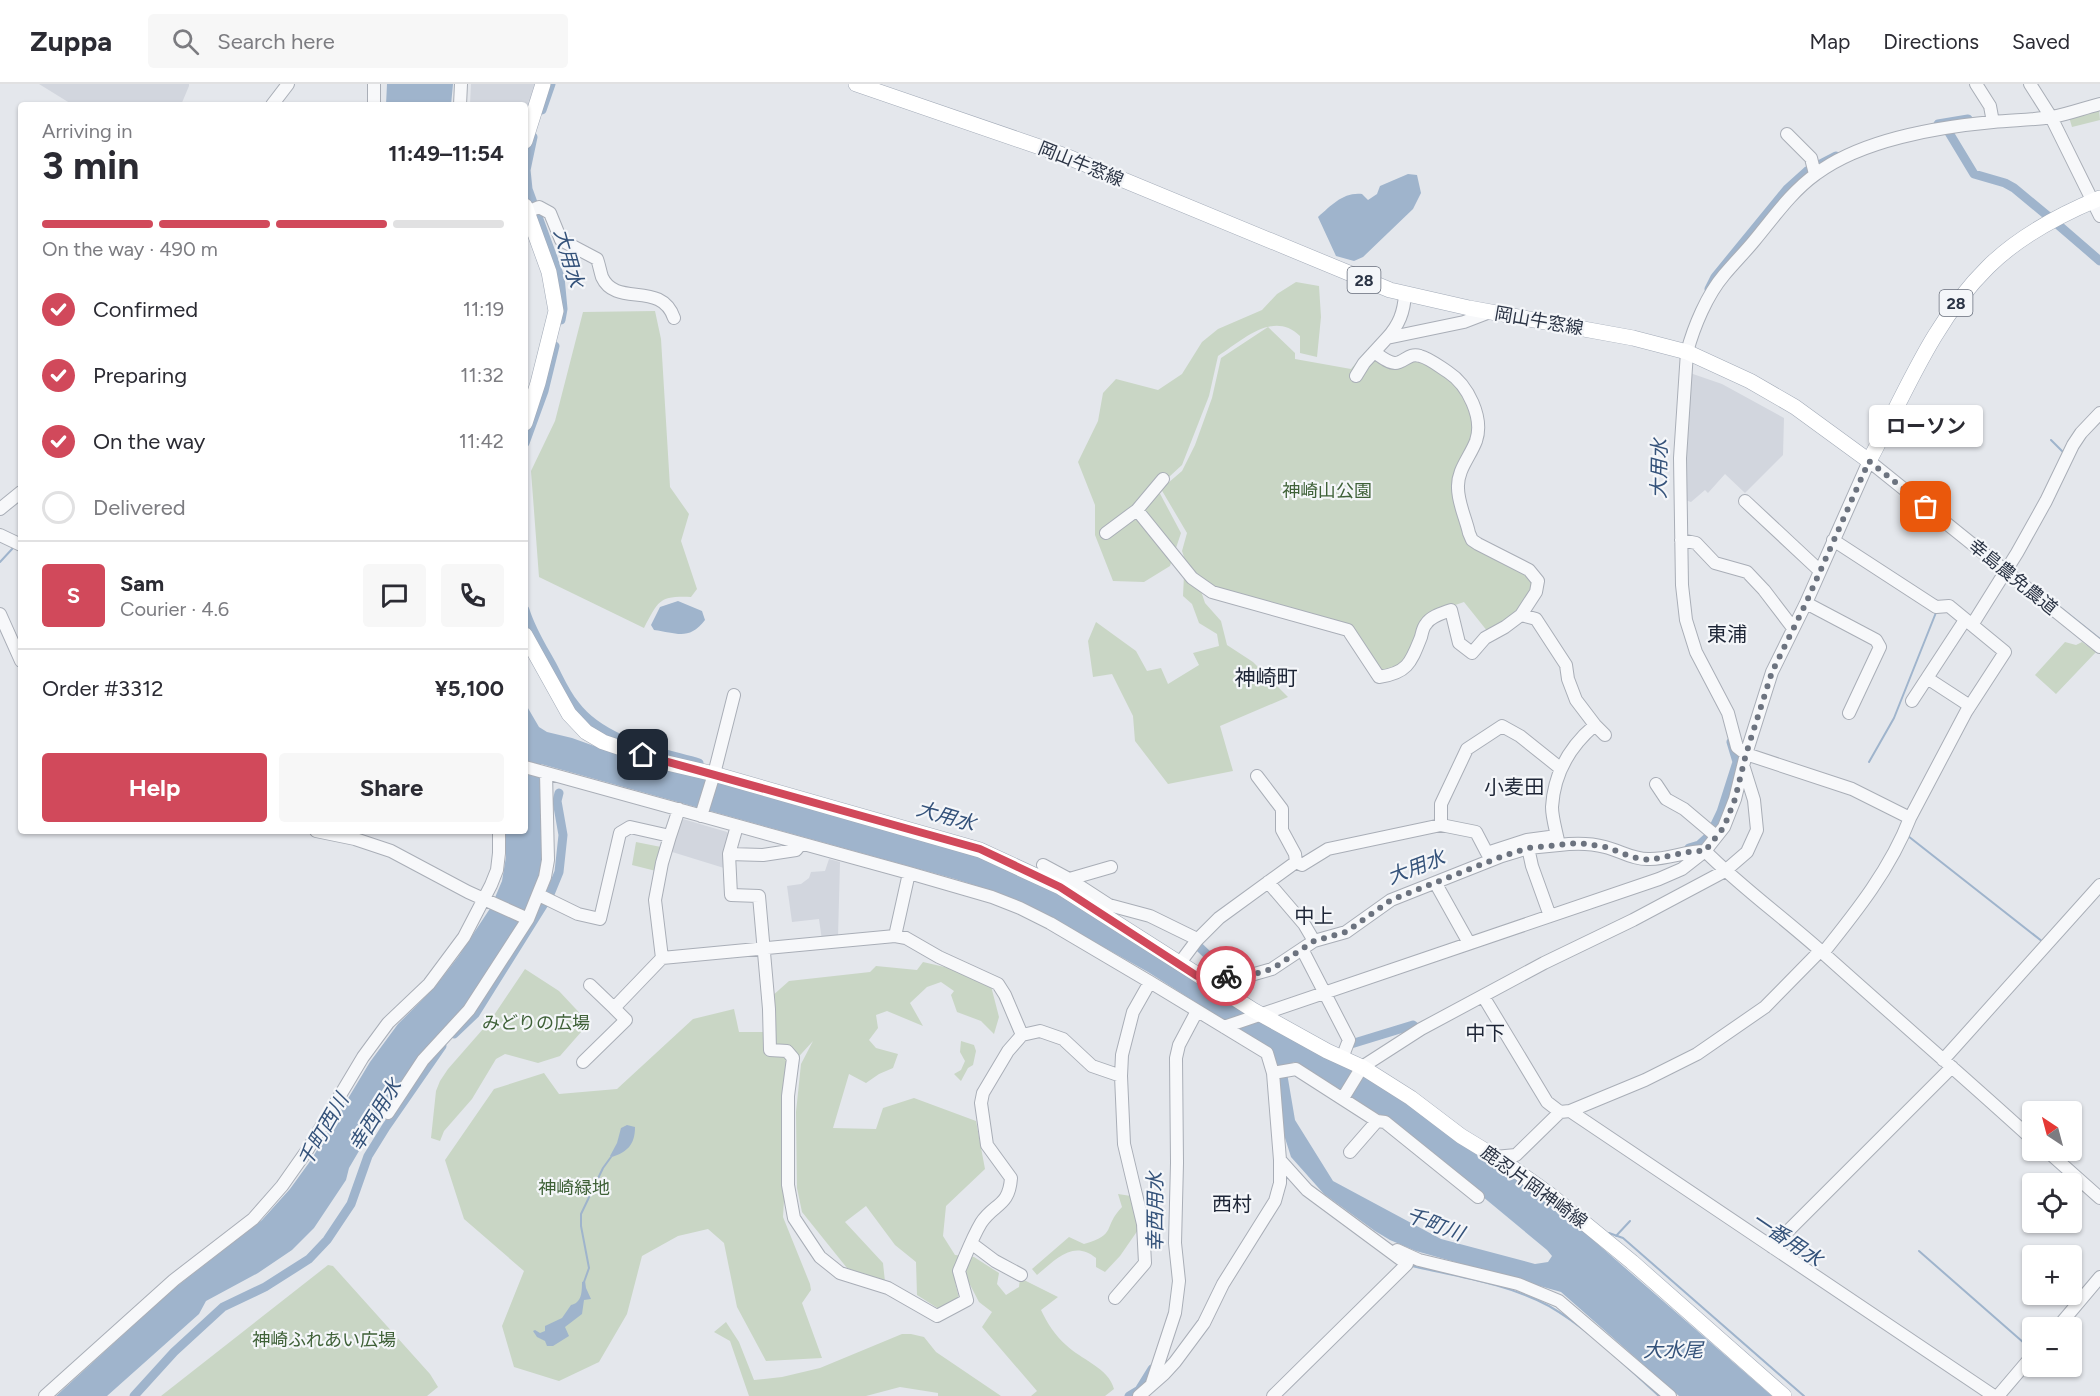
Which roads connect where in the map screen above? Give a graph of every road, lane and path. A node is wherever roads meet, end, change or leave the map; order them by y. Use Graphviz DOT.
graph roads {
  1 [pos="288,84"];
  2 [pos="374,84"];
  3 [pos="461,84"];
  4 [pos="543,84"];
  5 [pos="856,84"];
  6 [pos="1976,84"];
  7 [pos="2030,84"];
  8 [pos="274,102"];
  9 [pos="374,102"];
  10 [pos="460,102"];
  11 [pos="2100,104"];
  12 [pos="2048,113"];
  13 [pos="1993,118"];
  14 [pos="528,132"];
  15 [pos="1787,134"];
  16 [pos="1814,169"];
  17 [pos="2097,199"];
  18 [pos="530,208"];
  19 [pos="2100,216"];
  20 [pos="1405,294"];
  21 [pos="1490,312"];
  22 [pos="674,318"];
  23 [pos="1387,338"];
  24 [pos="1374,352"];
  25 [pos="1688,352"];
  26 [pos="1356,376"];
  27 [pos="2100,413"];
  28 [pos="528,414"];
  29 [pos="1869,461"];
  30 [pos="1162,479"];
  31 [pos="18,494"];
  32 [pos="1745,501"];
  33 [pos="0,509"];
  34 [pos="1137,510"];
  35 [pos="1106,533"];
  36 [pos="0,535"];
  37 [pos="1681,540"];
  38 [pos="1833,540"];
  39 [pos="18,544"];
  40 [pos="1820,571"];
  41 [pos="2005,572"];
  42 [pos="1806,603"];
  43 [pos="0,614"];
  44 [pos="1521,615"];
  45 [pos="1969,622"];
  46 [pos="1793,628"];
  47 [pos="528,640"];
  48 [pos="2100,647"];
  49 [pos="18,654"];
  50 [pos="1927,678"];
  51 [pos="734,695"];
  52 [pos="1912,700"];
  53 [pos="1970,706"];
  54 [pos="1849,713"];
  55 [pos="1594,725"];
  56 [pos="1605,735"];
  57 [pos="1746,754"];
  58 [pos="1743,767"];
  59 [pos="528,768"];
  60 [pos="1560,768"];
  61 [pos="543,772"];
  62 [pos="714,772"];
  63 [pos="1257,776"];
  64 [pos="1656,784"];
  65 [pos="679,809"];
  66 [pos="702,814"];
  67 [pos="1910,818"];
  68 [pos="1441,825"];
  69 [pos="737,826"];
  70 [pos="1712,833"];
  71 [pos="331,834"];
  72 [pos="499,834"];
  73 [pos="670,836"];
  74 [pos="1558,841"];
  75 [pos="801,843"];
  76 [pos="1527,844"];
  77 [pos="1705,851"];
  78 [pos="729,854"];
  79 [pos="1489,857"];
  80 [pos="1296,862"];
  81 [pos="1043,865"];
  82 [pos="1111,867"];
  83 [pos="1725,871"];
  84 [pos="909,873"];
  85 [pos="1064,882"];
  86 [pos="1268,882"];
  87 [pos="1436,884"];
  88 [pos="2100,885"];
  89 [pos="544,898"];
  90 [pos="485,900"];
  91 [pos="1550,916"];
  92 [pos="527,918"];
  93 [pos="895,936"];
  94 [pos="1312,938"];
  95 [pos="1197,939"];
  96 [pos="1469,943"];
  97 [pos="764,948"];
  98 [pos="1302,949"];
  99 [pos="1823,952"];
  100 [pos="662,958"];
  101 [pos="1179,964"];
  102 [pos="1197,976"];
  103 [pos="1150,982"];
  104 [pos="590,985"];
  105 [pos="1324,992"];
  106 [pos="1484,998"];
  107 [pos="614,1008"];
  108 [pos="1197,1011"];
  109 [pos="1257,1014"];
  110 [pos="1228,1025"];
  111 [pos="1022,1035"];
  112 [pos="1342,1058"];
  113 [pos="1947,1060"];
  114 [pos="583,1062"];
  115 [pos="1360,1069"];
  116 [pos="1279,1072"];
  117 [pos="1121,1076"];
  118 [pos="1344,1096"];
  119 [pos="1565,1111"];
  120 [pos="388,1113"];
  121 [pos="1377,1121"];
  122 [pos="2022,1129"];
  123 [pos="1350,1152"];
  124 [pos="1495,1156"];
  125 [pos="1280,1160"];
  126 [pos="2058,1161"];
  127 [pos="1478,1197"];
  128 [pos="2100,1198"];
  129 [pos="1367,1235"];
  130 [pos="971,1243"];
  131 [pos="1772,1247"];
  132 [pos="1021,1275"];
  133 [pos="2100,1277"];
  134 [pos="1115,1298"];
  135 [pos="2066,1317"];
  136 [pos="2022,1367"];
  137 [pos="1150,1387"];
  138 [pos="45,1396"];
  139 [pos="1138,1396"];
  140 [pos="1273,1396"];
  141 [pos="1670,1396"];
  142 [pos="1784,1396"];
  143 [pos="1996,1396"];
  1 -- 8 [label="street"];
  2 -- 9 [label="street"];
  3 -- 10 [label="street"];
  4 -- 14 [label="main road"];
  5 -- 20 [label="main road, 岡山牛窓線 / 28"];
  6 -- 13 [label="street"];
  7 -- 12 [label="street"];
  11 -- 12 [label="street"];
  12 -- 13 [label="street"];
  12 -- 17 [label="street"];
  13 -- 16 [label="street"];
  15 -- 16 [label="street"];
  16 -- 25 [label="street"];
  17 -- 19 [label="street"];
  17 -- 29 [label="main road, 28"];
  18 -- 22 [label="street"];
  18 -- 28 [label="main road"];
  20 -- 21 [label="main road, 岡山牛窓線 / 28"];
  20 -- 23 [label="street"];
  21 -- 23 [label="street"];
  21 -- 25 [label="main road, 岡山牛窓線 / 28"];
  23 -- 24 [label="street"];
  24 -- 26 [label="street"];
  24 -- 44 [label="street"];
  25 -- 29 [label="main road, 岡山牛窓線 / 28"];
  25 -- 37 [label="street"];
  27 -- 41 [label="street"];
  29 -- 38 [label="street"];
  29 -- 41 [label="street, 幸島農免農道"];
  30 -- 34 [label="street"];
  31 -- 33 [label="street"];
  32 -- 40 [label="street"];
  34 -- 35 [label="street"];
  34 -- 44 [label="street"];
  36 -- 39 [label="street"];
  37 -- 46 [label="street"];
  37 -- 57 [label="street"];
  38 -- 40 [label="street"];
  38 -- 45 [label="street"];
  40 -- 42 [label="street"];
  41 -- 45 [label="street"];
  41 -- 48 [label="street, 幸島農免農道"];
  42 -- 46 [label="street"];
  42 -- 54 [label="street"];
  43 -- 49 [label="street"];
  44 -- 55 [label="street"];
  45 -- 50 [label="street"];
  45 -- 53 [label="street"];
  46 -- 57 [label="street"];
  47 -- 62 [label="main road, 鹿忍片岡神崎線"];
  50 -- 52 [label="street"];
  50 -- 53 [label="street"];
  51 -- 62 [label="street"];
  53 -- 67 [label="street"];
  55 -- 56 [label="street"];
  55 -- 60 [label="street"];
  57 -- 58 [label="street"];
  57 -- 67 [label="street"];
  58 -- 70 [label="street"];
  58 -- 83 [label="street"];
  59 -- 61 [label="street"];
  60 -- 68 [label="street"];
  60 -- 74 [label="street"];
  61 -- 65 [label="street"];
  61 -- 89 [label="street"];
  62 -- 66 [label="street"];
  62 -- 85 [label="main road, 鹿忍片岡神崎線"];
  63 -- 80 [label="street"];
  64 -- 70 [label="street"];
  65 -- 66 [label="street"];
  65 -- 73 [label="street"];
  66 -- 69 [label="street"];
  67 -- 99 [label="street"];
  68 -- 79 [label="street"];
  68 -- 80 [label="street"];
  69 -- 75 [label="street"];
  69 -- 78 [label="street"];
  70 -- 77 [label="street"];
  71 -- 90 [label="street"];
  72 -- 90 [label="street"];
  73 -- 89 [label="street"];
  73 -- 100 [label="street"];
  74 -- 76 [label="street"];
  74 -- 77 [label="street"];
  75 -- 78 [label="street"];
  75 -- 84 [label="street"];
  76 -- 79 [label="street"];
  76 -- 91 [label="street"];
  77 -- 83 [label="street"];
  77 -- 91 [label="street"];
  78 -- 97 [label="street"];
  79 -- 87 [label="street"];
  80 -- 86 [label="street"];
  81 -- 85 [label="street"];
  82 -- 85 [label="street"];
  83 -- 99 [label="street"];
  83 -- 106 [label="street"];
  84 -- 93 [label="street"];
  84 -- 103 [label="street"];
  85 -- 95 [label="street"];
  85 -- 101 [label="main road, 鹿忍片岡神崎線"];
  86 -- 94 [label="street"];
  86 -- 95 [label="street"];
  87 -- 94 [label="street"];
  87 -- 96 [label="street"];
  88 -- 113 [label="street"];
  89 -- 92 [label="street"];
  90 -- 92 [label="street"];
  90 -- 138 [label="street"];
  91 -- 96 [label="street"];
  92 -- 120 [label="street"];
  93 -- 97 [label="street"];
  93 -- 111 [label="street"];
  94 -- 98 [label="street"];
  95 -- 101 [label="street"];
  96 -- 105 [label="street"];
  97 -- 100 [label="street"];
  97 -- 130 [label="street"];
  98 -- 102 [label="street"];
  98 -- 105 [label="street"];
  99 -- 113 [label="street"];
  99 -- 119 [label="street"];
  100 -- 107 [label="street"];
  101 -- 102 [label="main road, 鹿忍片岡神崎線"];
  102 -- 109 [label="main road, 鹿忍片岡神崎線"];
  103 -- 108 [label="street"];
  103 -- 117 [label="street"];
  104 -- 107 [label="street"];
  105 -- 109 [label="street"];
  105 -- 112 [label="street"];
  106 -- 115 [label="street"];
  106 -- 119 [label="street"];
  107 -- 114 [label="street"];
  108 -- 110 [label="street"];
  108 -- 137 [label="street"];
  109 -- 110 [label="street"];
  109 -- 112 [label="main road, 鹿忍片岡神崎線"];
  110 -- 116 [label="street"];
  111 -- 117 [label="street"];
  111 -- 130 [label="street"];
  112 -- 115 [label="main road, 鹿忍片岡神崎線"];
  113 -- 122 [label="street"];
  113 -- 131 [label="street"];
  115 -- 118 [label="street"];
  115 -- 124 [label="main road, 鹿忍片岡神崎線"];
  116 -- 118 [label="street"];
  116 -- 125 [label="street"];
  117 -- 134 [label="street"];
  118 -- 121 [label="street"];
  119 -- 124 [label="street"];
  119 -- 131 [label="street"];
  121 -- 123 [label="street"];
  121 -- 127 [label="street"];
  124 -- 142 [label="main road, 鹿忍片岡神崎線"];
  125 -- 129 [label="street"];
  125 -- 137 [label="street"];
  126 -- 128 [label="street"];
  129 -- 140 [label="street"];
  129 -- 141 [label="street"];
  130 -- 132 [label="street"];
  131 -- 143 [label="street"];
  133 -- 135 [label="street"];
  136 -- 143 [label="street"];
  137 -- 139 [label="street"];
}
